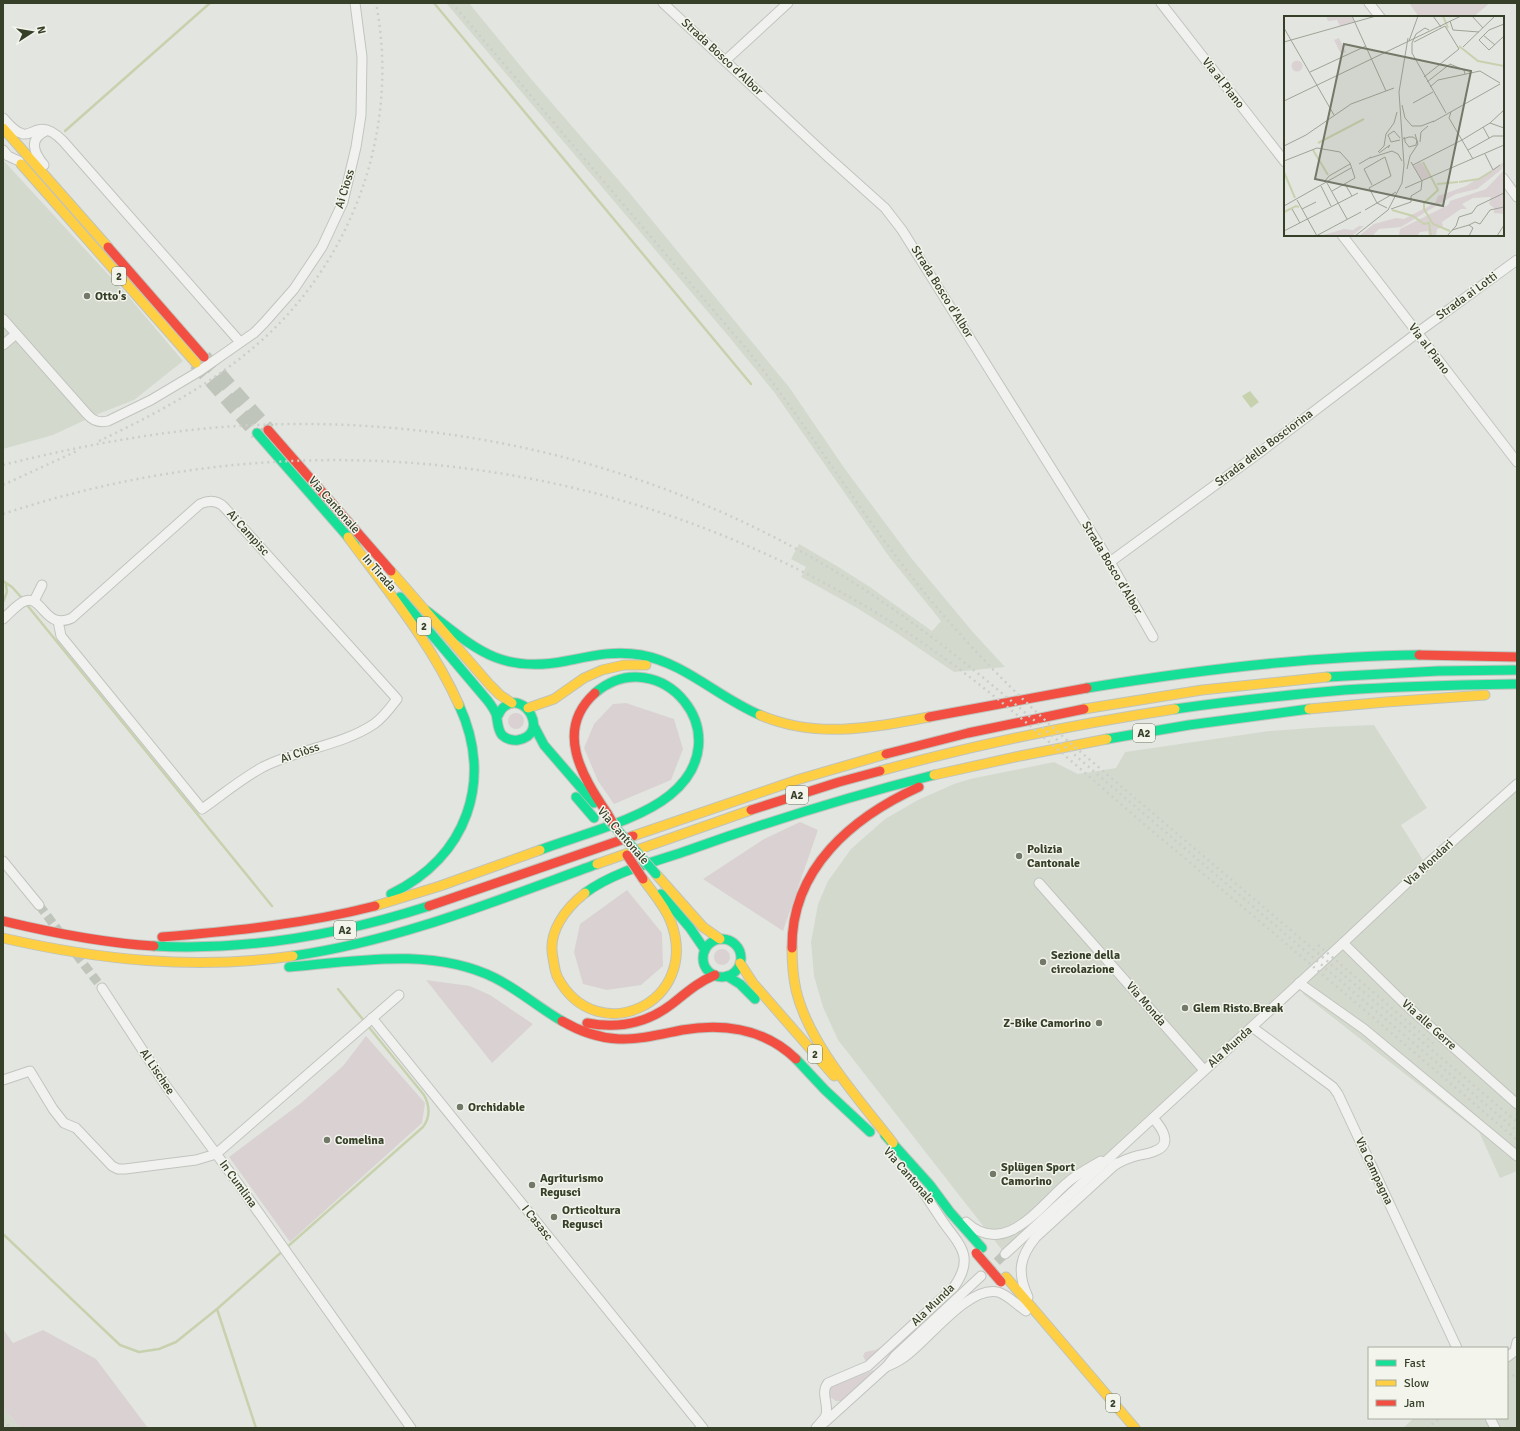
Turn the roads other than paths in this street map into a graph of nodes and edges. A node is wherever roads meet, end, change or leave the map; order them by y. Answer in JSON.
{"nodes":[{"id":1,"x":355,"y":3,"type":"edge"},
{"id":2,"x":663,"y":3,"type":"edge"},
{"id":3,"x":788,"y":3,"type":"edge"},
{"id":4,"x":1161,"y":3,"type":"edge"},
{"id":5,"x":1369,"y":3,"type":"edge"},
{"id":6,"x":1379,"y":16,"type":"edge"},
{"id":7,"x":726,"y":60,"type":"junction"},
{"id":8,"x":3,"y":118,"type":"edge"},
{"id":9,"x":3,"y":128,"type":"edge"},
{"id":10,"x":15,"y":130,"type":"junction"},
{"id":11,"x":46,"y":130,"type":"junction"},
{"id":12,"x":3,"y":142,"type":"edge"},
{"id":13,"x":3,"y":150,"type":"edge"},
{"id":14,"x":37,"y":155,"type":"junction"},
{"id":15,"x":19,"y":161,"type":"junction"},
{"id":16,"x":1284,"y":161,"type":"edge"},
{"id":17,"x":1504,"y":179,"type":"edge"},
{"id":18,"x":64,"y":196,"type":"junction"},
{"id":19,"x":1517,"y":197,"type":"edge"},
{"id":20,"x":1343,"y":236,"type":"edge"},
{"id":21,"x":1517,"y":260,"type":"edge"},
{"id":22,"x":3,"y":319,"type":"edge"},
{"id":23,"x":1416,"y":333,"type":"junction"},
{"id":24,"x":16,"y":334,"type":"junction"},
{"id":25,"x":240,"y":342,"type":"junction"},
{"id":26,"x":3,"y":345,"type":"edge"},
{"id":27,"x":204,"y":357,"type":"tunnel mouth"},
{"id":28,"x":196,"y":363,"type":"tunnel mouth"},
{"id":29,"x":268,"y":430,"type":"tunnel mouth"},
{"id":30,"x":256,"y":433,"type":"tunnel mouth"},
{"id":31,"x":1517,"y":462,"type":"edge"},
{"id":32,"x":348,"y":537,"type":"junction"},
{"id":33,"x":1110,"y":562,"type":"junction"},
{"id":34,"x":42,"y":585,"type":"dead end"},
{"id":35,"x":35,"y":601,"type":"junction"},
{"id":36,"x":427,"y":611,"type":"junction"},
{"id":37,"x":3,"y":619,"type":"edge"},
{"id":38,"x":58,"y":621,"type":"junction"},
{"id":39,"x":1153,"y":637,"type":"dead end"},
{"id":40,"x":1517,"y":657,"type":"edge"},
{"id":41,"x":1517,"y":670,"type":"edge"},
{"id":42,"x":688,"y":674,"type":"junction"},
{"id":43,"x":1517,"y":684,"type":"edge"},
{"id":44,"x":1496,"y":695,"type":"dead end"},
{"id":45,"x":397,"y":700,"type":"joint"},
{"id":46,"x":512,"y":703,"type":"junction"},
{"id":47,"x":528,"y":708,"type":"junction"},
{"id":48,"x":497,"y":717,"type":"junction"},
{"id":49,"x":534,"y":726,"type":"junction"},
{"id":50,"x":991,"y":762,"type":"junction"},
{"id":51,"x":1517,"y":784,"type":"edge"},
{"id":52,"x":568,"y":788,"type":"dead end"},
{"id":53,"x":606,"y":814,"type":"junction"},
{"id":54,"x":3,"y":861,"type":"edge"},
{"id":55,"x":645,"y":878,"type":"junction"},
{"id":56,"x":1039,"y":883,"type":"dead end"},
{"id":57,"x":39,"y":905,"type":"tunnel mouth"},
{"id":58,"x":337,"y":916,"type":"junction"},
{"id":59,"x":3,"y":921,"type":"edge"},
{"id":60,"x":3,"y":938,"type":"edge"},
{"id":61,"x":720,"y":939,"type":"junction"},
{"id":62,"x":95,"y":940,"type":"junction"},
{"id":63,"x":1343,"y":943,"type":"junction"},
{"id":64,"x":705,"y":950,"type":"junction"},
{"id":65,"x":93,"y":957,"type":"junction"},
{"id":66,"x":740,"y":963,"type":"junction"},
{"id":67,"x":130,"y":968,"type":"dead end"},
{"id":68,"x":278,"y":968,"type":"dead end"},
{"id":69,"x":715,"y":975,"type":"junction"},
{"id":70,"x":727,"y":976,"type":"junction"},
{"id":71,"x":1299,"y":983,"type":"junction"},
{"id":72,"x":102,"y":988,"type":"tunnel mouth"},
{"id":73,"x":521,"y":993,"type":"junction"},
{"id":74,"x":398,"y":995,"type":"dead end"},
{"id":75,"x":761,"y":1006,"type":"dead end"},
{"id":76,"x":368,"y":1022,"type":"junction"},
{"id":77,"x":1252,"y":1027,"type":"junction"},
{"id":78,"x":797,"y":1048,"type":"dead end"},
{"id":79,"x":1204,"y":1070,"type":"junction"},
{"id":80,"x":3,"y":1080,"type":"edge"},
{"id":81,"x":1517,"y":1104,"type":"edge"},
{"id":82,"x":1153,"y":1118,"type":"junction"},
{"id":83,"x":870,"y":1132,"type":"junction"},
{"id":84,"x":893,"y":1143,"type":"junction"},
{"id":85,"x":1114,"y":1153,"type":"junction"},
{"id":86,"x":216,"y":1154,"type":"junction"},
{"id":87,"x":1517,"y":1156,"type":"edge"},
{"id":88,"x":1117,"y":1163,"type":"junction"},
{"id":89,"x":899,"y":1164,"type":"dead end"},
{"id":90,"x":1087,"y":1179,"type":"junction"},
{"id":91,"x":924,"y":1188,"type":"junction"},
{"id":92,"x":1005,"y":1254,"type":"tunnel mouth"},
{"id":93,"x":981,"y":1276,"type":"tunnel mouth"},
{"id":94,"x":1029,"y":1309,"type":"junction"},
{"id":95,"x":1517,"y":1342,"type":"edge"},
{"id":96,"x":1457,"y":1347,"type":"edge"},
{"id":97,"x":895,"y":1356,"type":"junction"},
{"id":98,"x":1508,"y":1356,"type":"edge"},
{"id":99,"x":868,"y":1366,"type":"junction"},
{"id":100,"x":887,"y":1366,"type":"junction"},
{"id":101,"x":826,"y":1400,"type":"junction"},
{"id":102,"x":845,"y":1404,"type":"junction"},
{"id":103,"x":1490,"y":1419,"type":"edge"},
{"id":104,"x":411,"y":1428,"type":"edge"},
{"id":105,"x":703,"y":1428,"type":"edge"},
{"id":106,"x":817,"y":1428,"type":"edge"},
{"id":107,"x":1135,"y":1428,"type":"edge"},
{"id":108,"x":1495,"y":1428,"type":"edge"}],
"edges":[{"from":1,"to":25,"type":"street","name":"Ai Cioss"},
{"from":2,"to":7,"type":"street","name":"Strada Bosco d'Albor"},
{"from":3,"to":7,"type":"street"},
{"from":4,"to":16,"type":"street","name":"Via al Piano"},
{"from":5,"to":6,"type":"street"},
{"from":7,"to":33,"type":"street","name":"Strada Bosco d'Albor"},
{"from":8,"to":10,"type":"street"},
{"from":9,"to":18,"type":"main road","number":"2"},
{"from":10,"to":11,"type":"street"},
{"from":10,"to":14,"type":"street"},
{"from":11,"to":14,"type":"street"},
{"from":11,"to":25,"type":"street"},
{"from":12,"to":15,"type":"main road","number":"2"},
{"from":13,"to":15,"type":"street"},
{"from":14,"to":18,"type":"street"},
{"from":15,"to":28,"type":"main road","number":"2"},
{"from":17,"to":19,"type":"street"},
{"from":18,"to":27,"type":"main road","number":"2"},
{"from":20,"to":23,"type":"street","name":"Via al Piano"},
{"from":21,"to":23,"type":"street","name":"Strada ai Lotti"},
{"from":22,"to":24,"type":"street"},
{"from":23,"to":31,"type":"street","name":"Via al Piano"},
{"from":23,"to":33,"type":"street","name":"Strada della Bosciorina"},
{"from":24,"to":25,"type":"street","name":"Ai Cioss"},
{"from":24,"to":26,"type":"street"},
{"from":29,"to":36,"type":"main road","name":"Via Cantonale","number":"2"},
{"from":30,"to":32,"type":"main road","name":"In Tirada","number":"2"},
{"from":32,"to":48,"type":"main road","name":"In Tirada","number":"2"},
{"from":32,"to":58,"type":"main road","number":"A2"},
{"from":33,"to":39,"type":"street","name":"Strada Bosco d'Albor"},
{"from":34,"to":35,"type":"street"},
{"from":35,"to":37,"type":"street"},
{"from":35,"to":38,"type":"street"},
{"from":36,"to":42,"type":"main road"},
{"from":36,"to":46,"type":"main road","name":"Via Cantonale","number":"2"},
{"from":38,"to":45,"type":"street","name":"Ai Ciòss"},
{"from":38,"to":45,"type":"street","name":"Ai Campisc"},
{"from":40,"to":42,"type":"main road"},
{"from":41,"to":62,"type":"main road","number":"A2"},
{"from":42,"to":47,"type":"main road"},
{"from":43,"to":65,"type":"main road","number":"A2"},
{"from":44,"to":50,"type":"main road","number":"A2"},
{"from":46,"to":47,"type":"main road"},
{"from":46,"to":48,"type":"main road"},
{"from":47,"to":49,"type":"main road"},
{"from":48,"to":49,"type":"main road"},
{"from":49,"to":53,"type":"main road","name":"Via Cantonale"},
{"from":50,"to":55,"type":"main road","number":"A2"},
{"from":50,"to":84,"type":"main road","number":"A2"},
{"from":51,"to":63,"type":"street","name":"Via Mondari"},
{"from":52,"to":55,"type":"main road","name":"Via Cantonale","number":"A2","bridge":true},
{"from":53,"to":58,"type":"main road","number":"A2"},
{"from":53,"to":61,"type":"main road","name":"Via Cantonale","number":"A2","bridge":true},
{"from":54,"to":57,"type":"street"},
{"from":55,"to":64,"type":"main road","name":"Via Cantonale"},
{"from":56,"to":79,"type":"street","name":"Via Monda"},
{"from":58,"to":62,"type":"main road","number":"A2"},
{"from":59,"to":62,"type":"main road","number":"A2"},
{"from":60,"to":65,"type":"main road","number":"A2"},
{"from":61,"to":64,"type":"main road"},
{"from":61,"to":66,"type":"main road"},
{"from":63,"to":71,"type":"street","name":"Ala Munda"},
{"from":63,"to":81,"type":"street","name":"Via alle Gerre"},
{"from":64,"to":69,"type":"main road"},
{"from":65,"to":67,"type":"main road","number":"A2"},
{"from":66,"to":70,"type":"main road"},
{"from":66,"to":84,"type":"main road","name":"Via Cantonale","number":"2"},
{"from":68,"to":73,"type":"main road"},
{"from":69,"to":70,"type":"main road"},
{"from":69,"to":73,"type":"main road"},
{"from":70,"to":75,"type":"main road"},
{"from":71,"to":77,"type":"street","name":"Ala Munda"},
{"from":71,"to":87,"type":"street"},
{"from":72,"to":86,"type":"street","name":"Al Lischee"},
{"from":73,"to":83,"type":"main road"},
{"from":74,"to":76,"type":"street"},
{"from":76,"to":86,"type":"street"},
{"from":76,"to":105,"type":"street","name":"I Casasc"},
{"from":77,"to":79,"type":"street","name":"Ala Munda"},
{"from":77,"to":96,"type":"street","name":"Via Campagna"},
{"from":78,"to":83,"type":"main road","name":"Via Cantonale","number":"2"},
{"from":79,"to":82,"type":"street","name":"Ala Munda"},
{"from":80,"to":86,"type":"street","name":"In Cumlina"},
{"from":82,"to":85,"type":"street","name":"Ala Munda"},
{"from":82,"to":88,"type":"street","name":"Ala Munda"},
{"from":83,"to":89,"type":"main road","name":"Via Cantonale","number":"2"},
{"from":84,"to":91,"type":"main road","name":"Via Cantonale","number":"2"},
{"from":85,"to":90,"type":"street","name":"Ala Munda"},
{"from":85,"to":91,"type":"street","name":"Ala Munda"},
{"from":86,"to":104,"type":"street","name":"In Cumlina"},
{"from":88,"to":90,"type":"street","name":"Ala Munda"},
{"from":88,"to":94,"type":"street","name":"Ala Munda"},
{"from":90,"to":92,"type":"street","name":"Ala Munda"},
{"from":91,"to":94,"type":"main road","name":"Via Cantonale","number":"2"},
{"from":91,"to":99,"type":"street","name":"Ala Munda"},
{"from":93,"to":97,"type":"street","name":"Ala Munda"},
{"from":94,"to":100,"type":"street","name":"Ala Munda"},
{"from":94,"to":107,"type":"main road","name":"Via Cantonale","number":"2"},
{"from":95,"to":98,"type":"street"},
{"from":97,"to":99,"type":"street","name":"Ala Munda"},
{"from":97,"to":100,"type":"street","name":"Ala Munda"},
{"from":99,"to":101,"type":"street","name":"Ala Munda"},
{"from":100,"to":102,"type":"street","name":"Ala Munda"},
{"from":101,"to":102,"type":"street"},
{"from":101,"to":106,"type":"street","name":"Ala Munda"},
{"from":102,"to":106,"type":"street","name":"Ala Munda"},
{"from":103,"to":108,"type":"street"}]}
